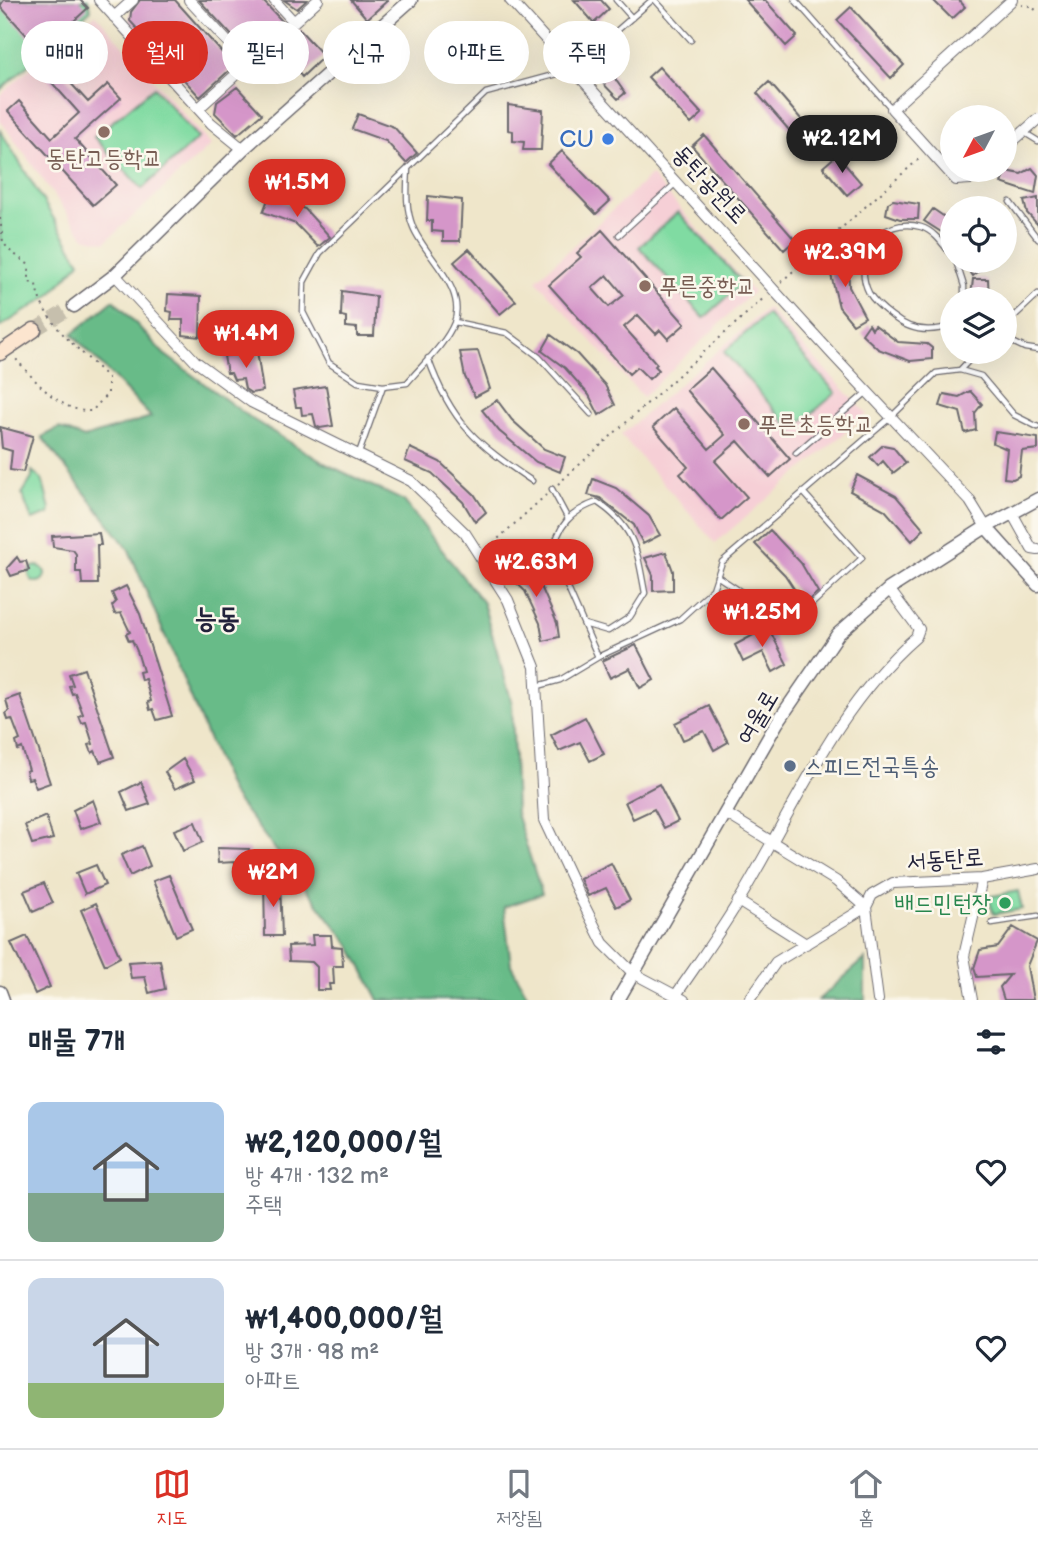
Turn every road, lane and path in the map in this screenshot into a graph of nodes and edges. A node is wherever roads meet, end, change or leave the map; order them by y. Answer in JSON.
{"nodes":[{"id":1,"x":99,"y":0,"type":"edge"},
{"id":2,"x":133,"y":0,"type":"edge"},
{"id":3,"x":189,"y":0,"type":"edge"},
{"id":4,"x":274,"y":0,"type":"edge"},
{"id":5,"x":318,"y":0,"type":"edge"},
{"id":6,"x":411,"y":0,"type":"edge"},
{"id":7,"x":510,"y":0,"type":"edge"},
{"id":8,"x":616,"y":0,"type":"edge"},
{"id":9,"x":653,"y":0,"type":"edge"},
{"id":10,"x":794,"y":0,"type":"edge"},
{"id":11,"x":1017,"y":3,"type":"edge"},
{"id":12,"x":1038,"y":12,"type":"edge"},
{"id":13,"x":114,"y":17,"type":"junction"},
{"id":14,"x":632,"y":18,"type":"junction"},
{"id":15,"x":293,"y":21,"type":"edge"},
{"id":16,"x":295,"y":21,"type":"edge"},
{"id":17,"x":629,"y":21,"type":"edge"},
{"id":18,"x":222,"y":36,"type":"edge"},
{"id":19,"x":543,"y":37,"type":"edge"},
{"id":20,"x":691,"y":40,"type":"dead end"},
{"id":21,"x":543,"y":78,"type":"edge"},
{"id":22,"x":226,"y":84,"type":"edge"},
{"id":23,"x":585,"y":84,"type":"edge"},
{"id":24,"x":199,"y":108,"type":"junction"},
{"id":25,"x":892,"y":109,"type":"junction"},
{"id":26,"x":1038,"y":120,"type":"edge"},
{"id":27,"x":1024,"y":132,"type":"junction"},
{"id":28,"x":1017,"y":138,"type":"edge"},
{"id":29,"x":1038,"y":141,"type":"edge"},
{"id":30,"x":243,"y":149,"type":"junction"},
{"id":31,"x":929,"y":150,"type":"junction"},
{"id":32,"x":940,"y":162,"type":"edge"},
{"id":33,"x":408,"y":168,"type":"junction"},
{"id":34,"x":677,"y":183,"type":"junction"},
{"id":35,"x":1017,"y":211,"type":"edge"},
{"id":36,"x":0,"y":218,"type":"edge"},
{"id":37,"x":619,"y":235,"type":"dead end"},
{"id":38,"x":1038,"y":239,"type":"edge"},
{"id":39,"x":940,"y":241,"type":"edge"},
{"id":40,"x":115,"y":275,"type":"junction"},
{"id":41,"x":774,"y":289,"type":"junction"},
{"id":42,"x":1038,"y":294,"type":"edge"},
{"id":43,"x":74,"y":306,"type":"tunnel mouth"},
{"id":44,"x":1017,"y":314,"type":"edge"},
{"id":45,"x":455,"y":322,"type":"junction"},
{"id":46,"x":940,"y":329,"type":"edge"},
{"id":47,"x":34,"y":330,"type":"tunnel mouth"},
{"id":48,"x":1017,"y":344,"type":"edge"},
{"id":49,"x":1038,"y":350,"type":"edge"},
{"id":50,"x":4,"y":351,"type":"edge"},
{"id":51,"x":428,"y":358,"type":"junction"},
{"id":52,"x":966,"y":364,"type":"edge"},
{"id":53,"x":960,"y":370,"type":"junction"},
{"id":54,"x":383,"y":386,"type":"junction"},
{"id":55,"x":867,"y":392,"type":"junction"},
{"id":56,"x":591,"y":414,"type":"dead end"},
{"id":57,"x":891,"y":416,"type":"junction"},
{"id":58,"x":1038,"y":427,"type":"edge"},
{"id":59,"x":359,"y":453,"type":"junction"},
{"id":60,"x":796,"y":453,"type":"dead end"},
{"id":61,"x":532,"y":481,"type":"dead end"},
{"id":62,"x":552,"y":489,"type":"junction"},
{"id":63,"x":803,"y":492,"type":"junction"},
{"id":64,"x":1038,"y":499,"type":"edge"},
{"id":65,"x":1012,"y":513,"type":"junction"},
{"id":66,"x":568,"y":519,"type":"junction"},
{"id":67,"x":986,"y":527,"type":"junction"},
{"id":68,"x":1038,"y":550,"type":"edge"},
{"id":69,"x":479,"y":555,"type":"junction"},
{"id":70,"x":717,"y":576,"type":"junction"},
{"id":71,"x":1038,"y":585,"type":"edge"},
{"id":72,"x":889,"y":589,"type":"junction"},
{"id":73,"x":584,"y":624,"type":"junction"},
{"id":74,"x":598,"y":657,"type":"junction"},
{"id":75,"x":536,"y":687,"type":"junction"},
{"id":76,"x":725,"y":813,"type":"junction"},
{"id":77,"x":771,"y":842,"type":"junction"},
{"id":78,"x":1038,"y":869,"type":"edge"},
{"id":79,"x":982,"y":879,"type":"junction"},
{"id":80,"x":738,"y":901,"type":"junction"},
{"id":81,"x":866,"y":907,"type":"junction"},
{"id":82,"x":1038,"y":916,"type":"edge"},
{"id":83,"x":992,"y":923,"type":"dead end"},
{"id":84,"x":806,"y":944,"type":"junction"},
{"id":85,"x":632,"y":973,"type":"junction"},
{"id":86,"x":0,"y":992,"type":"edge"},
{"id":87,"x":680,"y":998,"type":"edge"},
{"id":88,"x":3,"y":1000,"type":"edge"},
{"id":89,"x":618,"y":1000,"type":"edge"},
{"id":90,"x":750,"y":1000,"type":"edge"},
{"id":91,"x":878,"y":1000,"type":"edge"},
{"id":92,"x":972,"y":1000,"type":"edge"}],
"edges":[{"from":1,"to":13,"type":"street"},
{"from":2,"to":13,"type":"street"},
{"from":3,"to":18,"type":"street"},
{"from":4,"to":15,"type":"street"},
{"from":5,"to":16,"type":"street"},
{"from":6,"to":30,"type":"street"},
{"from":7,"to":19,"type":"street","name":"동탄공원로"},
{"from":8,"to":14,"type":"lane"},
{"from":9,"to":14,"type":"lane"},
{"from":9,"to":20,"type":"lane"},
{"from":10,"to":25,"type":"lane"},
{"from":11,"to":12,"type":"path"},
{"from":11,"to":25,"type":"street"},
{"from":13,"to":24,"type":"street"},
{"from":14,"to":17,"type":"lane"},
{"from":21,"to":33,"type":"lane"},
{"from":22,"to":24,"type":"street"},
{"from":23,"to":34,"type":"street","name":"동탄공원로"},
{"from":24,"to":30,"type":"street"},
{"from":25,"to":31,"type":"street"},
{"from":26,"to":27,"type":"street"},
{"from":27,"to":28,"type":"street"},
{"from":27,"to":29,"type":"lane"},
{"from":30,"to":40,"type":"street"},
{"from":31,"to":32,"type":"street"},
{"from":31,"to":41,"type":"path"},
{"from":33,"to":45,"type":"lane"},
{"from":33,"to":54,"type":"lane"},
{"from":34,"to":37,"type":"lane"},
{"from":34,"to":41,"type":"street","name":"동탄공원로"},
{"from":35,"to":38,"type":"lane"},
{"from":36,"to":50,"type":"path"},
{"from":39,"to":46,"type":"lane"},
{"from":40,"to":43,"type":"street"},
{"from":40,"to":59,"type":"street"},
{"from":41,"to":55,"type":"street","name":"동탄공원로"},
{"from":41,"to":62,"type":"path"},
{"from":42,"to":44,"type":"lane"},
{"from":45,"to":51,"type":"lane"},
{"from":45,"to":56,"type":"lane"},
{"from":47,"to":50,"type":"main road"},
{"from":48,"to":49,"type":"lane"},
{"from":51,"to":54,"type":"lane"},
{"from":51,"to":61,"type":"lane"},
{"from":52,"to":53,"type":"lane"},
{"from":53,"to":57,"type":"lane"},
{"from":53,"to":58,"type":"lane"},
{"from":54,"to":59,"type":"lane"},
{"from":55,"to":57,"type":"street","name":"동탄공원로"},
{"from":55,"to":60,"type":"lane"},
{"from":57,"to":63,"type":"lane"},
{"from":57,"to":67,"type":"street","name":"동탄공원로"},
{"from":59,"to":69,"type":"street"},
{"from":62,"to":66,"type":"lane"},
{"from":62,"to":69,"type":"path"},
{"from":63,"to":70,"type":"lane"},
{"from":63,"to":70,"type":"lane"},
{"from":64,"to":65,"type":"street","name":"여울로"},
{"from":65,"to":67,"type":"street","name":"여울로"},
{"from":65,"to":68,"type":"street"},
{"from":66,"to":73,"type":"lane"},
{"from":66,"to":73,"type":"lane"},
{"from":67,"to":71,"type":"street"},
{"from":67,"to":72,"type":"street","name":"여울로"},
{"from":69,"to":75,"type":"street"},
{"from":70,"to":74,"type":"lane"},
{"from":72,"to":76,"type":"street","name":"여울로"},
{"from":72,"to":77,"type":"street"},
{"from":73,"to":74,"type":"lane"},
{"from":74,"to":75,"type":"lane"},
{"from":75,"to":85,"type":"street"},
{"from":76,"to":77,"type":"street"},
{"from":76,"to":85,"type":"street","name":"여울로"},
{"from":77,"to":80,"type":"street"},
{"from":77,"to":81,"type":"street"},
{"from":78,"to":79,"type":"street","name":"서동탄로"},
{"from":79,"to":81,"type":"street","name":"서동탄로"},
{"from":79,"to":92,"type":"street"},
{"from":80,"to":84,"type":"street"},
{"from":80,"to":87,"type":"street"},
{"from":81,"to":84,"type":"street","name":"서동탄로"},
{"from":81,"to":91,"type":"street"},
{"from":82,"to":83,"type":"lane"},
{"from":84,"to":90,"type":"street","name":"서동탄로"},
{"from":85,"to":87,"type":"street"},
{"from":85,"to":89,"type":"street","name":"여울로"},
{"from":86,"to":88,"type":"street"}]}
